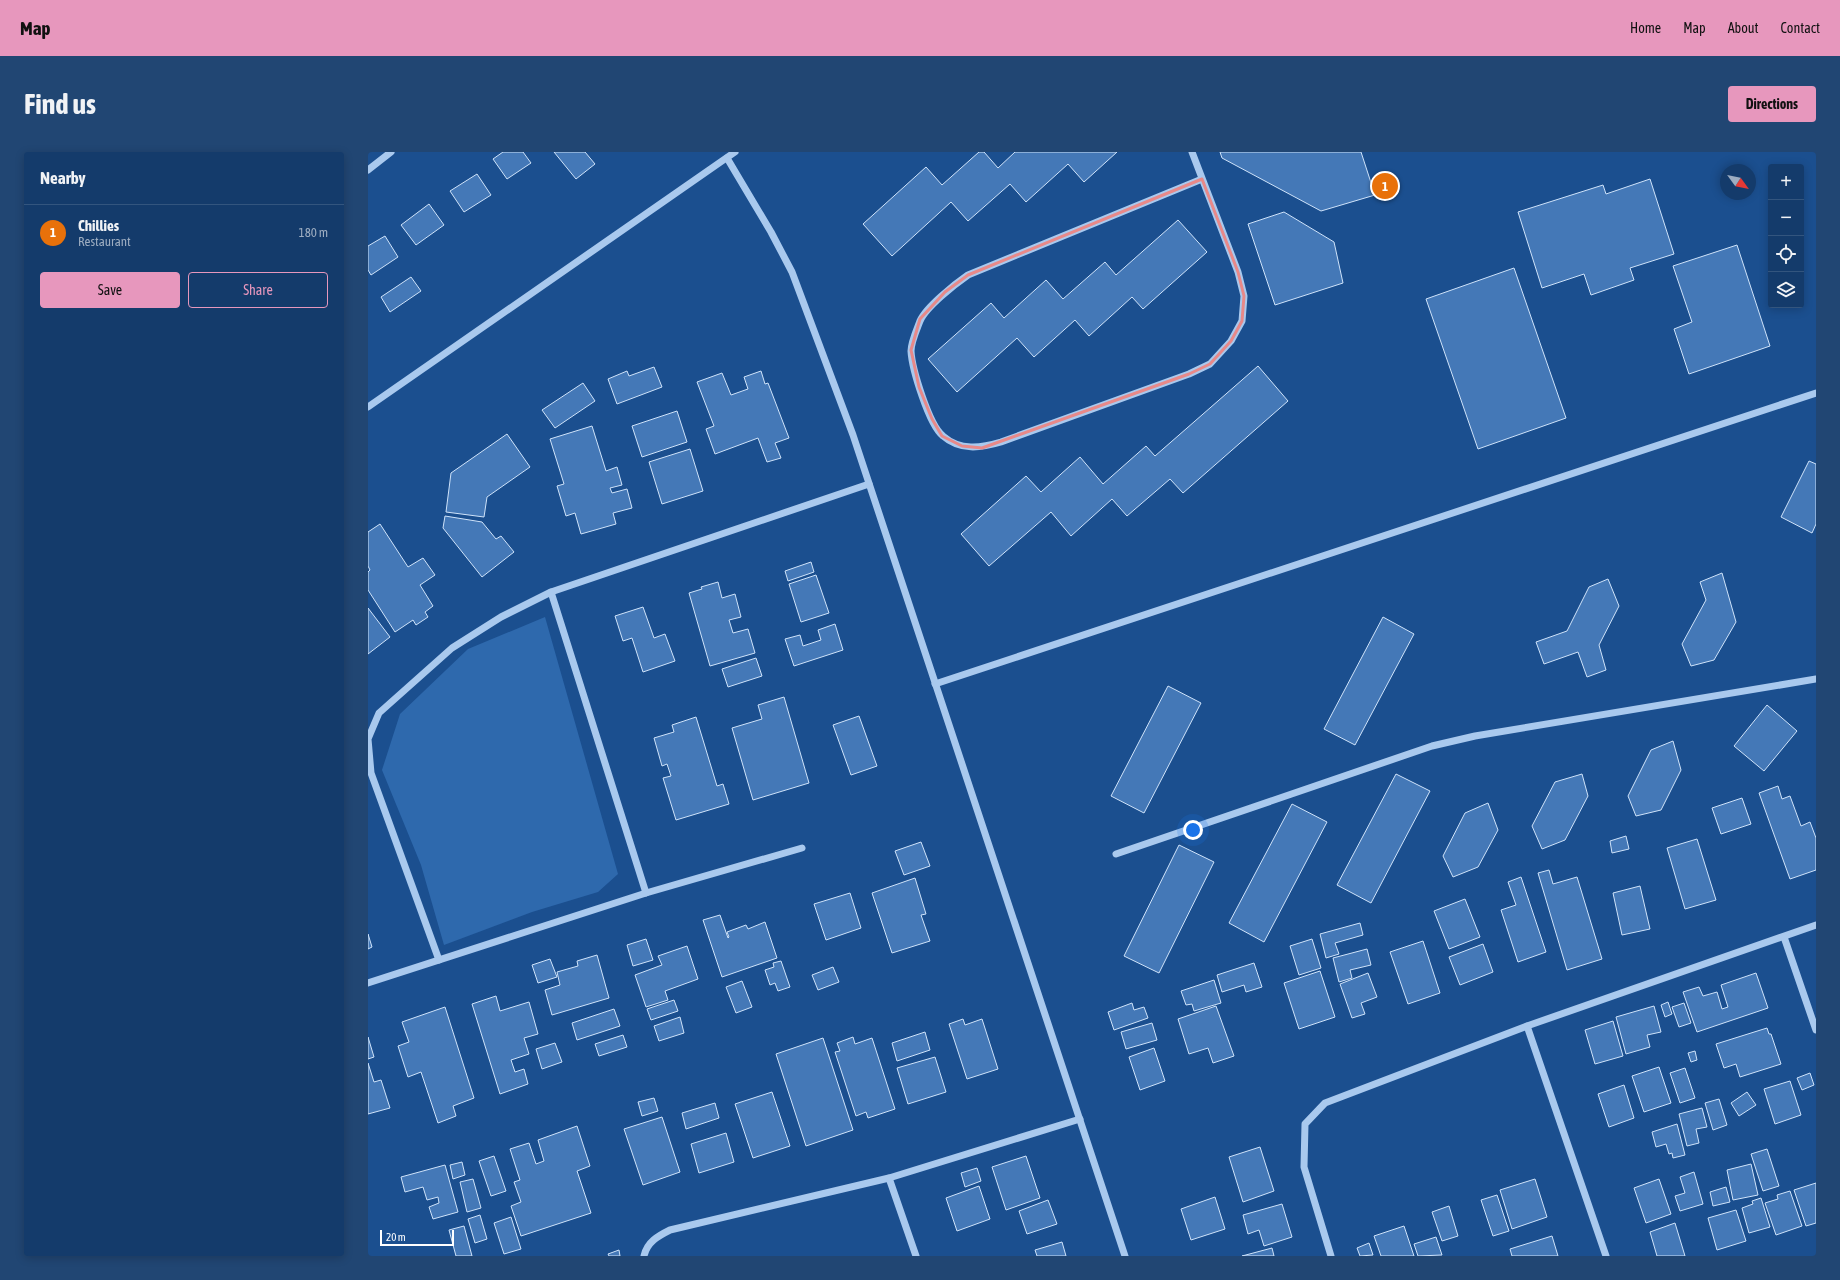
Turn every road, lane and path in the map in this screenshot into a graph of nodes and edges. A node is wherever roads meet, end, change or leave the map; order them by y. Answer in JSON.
{"nodes":[{"id":1,"x":391,"y":152,"type":"edge"},
{"id":2,"x":735,"y":152,"type":"edge"},
{"id":3,"x":1192,"y":152,"type":"edge"},
{"id":4,"x":727,"y":158,"type":"junction"},
{"id":5,"x":368,"y":170,"type":"edge"},
{"id":6,"x":1202,"y":180,"type":"junction"},
{"id":7,"x":1816,"y":393,"type":"edge"},
{"id":8,"x":368,"y":407,"type":"edge"},
{"id":9,"x":869,"y":484,"type":"junction"},
{"id":10,"x":551,"y":592,"type":"junction"},
{"id":11,"x":1816,"y":679,"type":"edge"},
{"id":12,"x":935,"y":684,"type":"junction"},
{"id":13,"x":802,"y":848,"type":"dead end"},
{"id":14,"x":1116,"y":854,"type":"dead end"},
{"id":15,"x":646,"y":893,"type":"junction"},
{"id":16,"x":1816,"y":925,"type":"edge"},
{"id":17,"x":1784,"y":937,"type":"junction"},
{"id":18,"x":439,"y":960,"type":"junction"},
{"id":19,"x":368,"y":983,"type":"edge"},
{"id":20,"x":1527,"y":1026,"type":"junction"},
{"id":21,"x":1816,"y":1030,"type":"edge"},
{"id":22,"x":1080,"y":1119,"type":"junction"},
{"id":23,"x":889,"y":1178,"type":"junction"},
{"id":24,"x":644,"y":1256,"type":"edge"},
{"id":25,"x":916,"y":1256,"type":"edge"},
{"id":26,"x":1125,"y":1256,"type":"edge"},
{"id":27,"x":1331,"y":1256,"type":"edge"},
{"id":28,"x":1606,"y":1256,"type":"edge"}],
"edges":[{"from":1,"to":5,"type":"street"},
{"from":2,"to":4,"type":"street"},
{"from":3,"to":6,"type":"street"},
{"from":4,"to":8,"type":"street"},
{"from":4,"to":9,"type":"street"},
{"from":6,"to":6,"type":"street"},
{"from":7,"to":12,"type":"street"},
{"from":9,"to":10,"type":"street"},
{"from":9,"to":12,"type":"street"},
{"from":10,"to":15,"type":"street"},
{"from":10,"to":18,"type":"street"},
{"from":11,"to":14,"type":"street"},
{"from":12,"to":22,"type":"street"},
{"from":13,"to":15,"type":"street"},
{"from":15,"to":18,"type":"street"},
{"from":16,"to":17,"type":"street"},
{"from":17,"to":20,"type":"street"},
{"from":17,"to":21,"type":"street"},
{"from":18,"to":19,"type":"street"},
{"from":20,"to":27,"type":"street"},
{"from":20,"to":28,"type":"street"},
{"from":22,"to":23,"type":"street"},
{"from":22,"to":26,"type":"street"},
{"from":23,"to":24,"type":"street"},
{"from":23,"to":25,"type":"street"}]}
